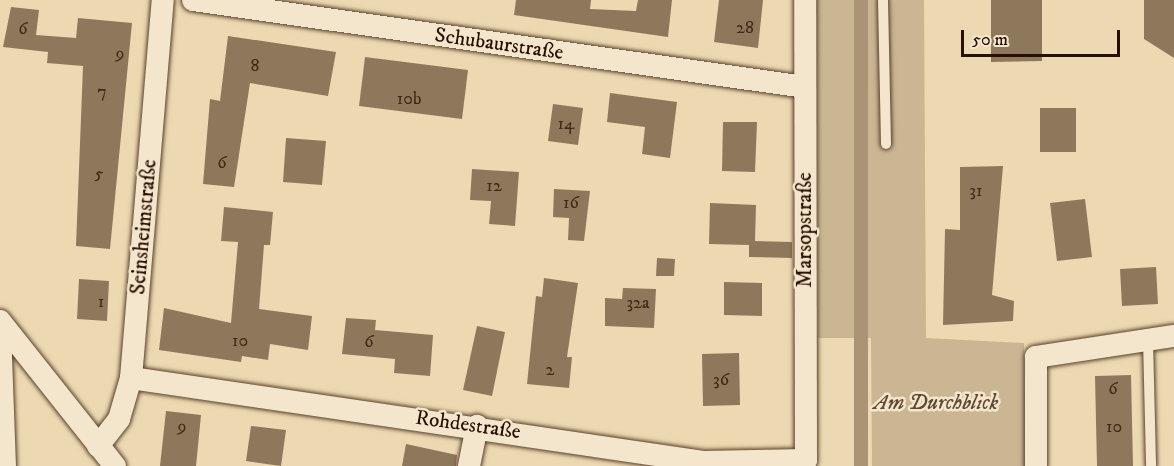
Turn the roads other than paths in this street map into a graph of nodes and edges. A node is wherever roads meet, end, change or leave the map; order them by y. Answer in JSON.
{"nodes":[{"id":1,"x":163,"y":0,"type":"edge"},
{"id":2,"x":193,"y":0,"type":"edge"},
{"id":3,"x":805,"y":0,"type":"edge"},
{"id":4,"x":883,"y":0,"type":"edge"},
{"id":5,"x":805,"y":87,"type":"junction"},
{"id":6,"x":886,"y":144,"type":"dead end"},
{"id":7,"x":0,"y":321,"type":"edge"},
{"id":8,"x":0,"y":330,"type":"edge"},
{"id":9,"x":1174,"y":336,"type":"edge"},
{"id":10,"x":1148,"y":340,"type":"junction"},
{"id":11,"x":131,"y":378,"type":"junction"},
{"id":12,"x":477,"y":426,"type":"junction"},
{"id":13,"x":98,"y":446,"type":"junction"},
{"id":14,"x":806,"y":460,"type":"joint"},
{"id":15,"x":703,"y":464,"type":"edge"},
{"id":16,"x":5,"y":466,"type":"edge"},
{"id":17,"x":115,"y":466,"type":"edge"},
{"id":18,"x":470,"y":466,"type":"edge"},
{"id":19,"x":1036,"y":466,"type":"edge"},
{"id":20,"x":1151,"y":466,"type":"edge"}],
"edges":[{"from":1,"to":11,"type":"street","name":"Seinsheimstraße"},
{"from":2,"to":5,"type":"street","name":"Schubaurstraße"},
{"from":3,"to":5,"type":"street","name":"Marsopstraße"},
{"from":4,"to":6,"type":"lane"},
{"from":5,"to":14,"type":"street","name":"Marsopstraße"},
{"from":7,"to":13,"type":"street"},
{"from":8,"to":16,"type":"street"},
{"from":9,"to":10,"type":"street"},
{"from":10,"to":19,"type":"street"},
{"from":10,"to":20,"type":"lane"},
{"from":11,"to":12,"type":"street","name":"Rohdestraße"},
{"from":11,"to":13,"type":"street","name":"Seinsheimstraße"},
{"from":12,"to":15,"type":"street","name":"Rohdestraße"},
{"from":12,"to":18,"type":"street"},
{"from":13,"to":17,"type":"street"},
{"from":14,"to":15,"type":"street","name":"Rohdestraße"}]}
